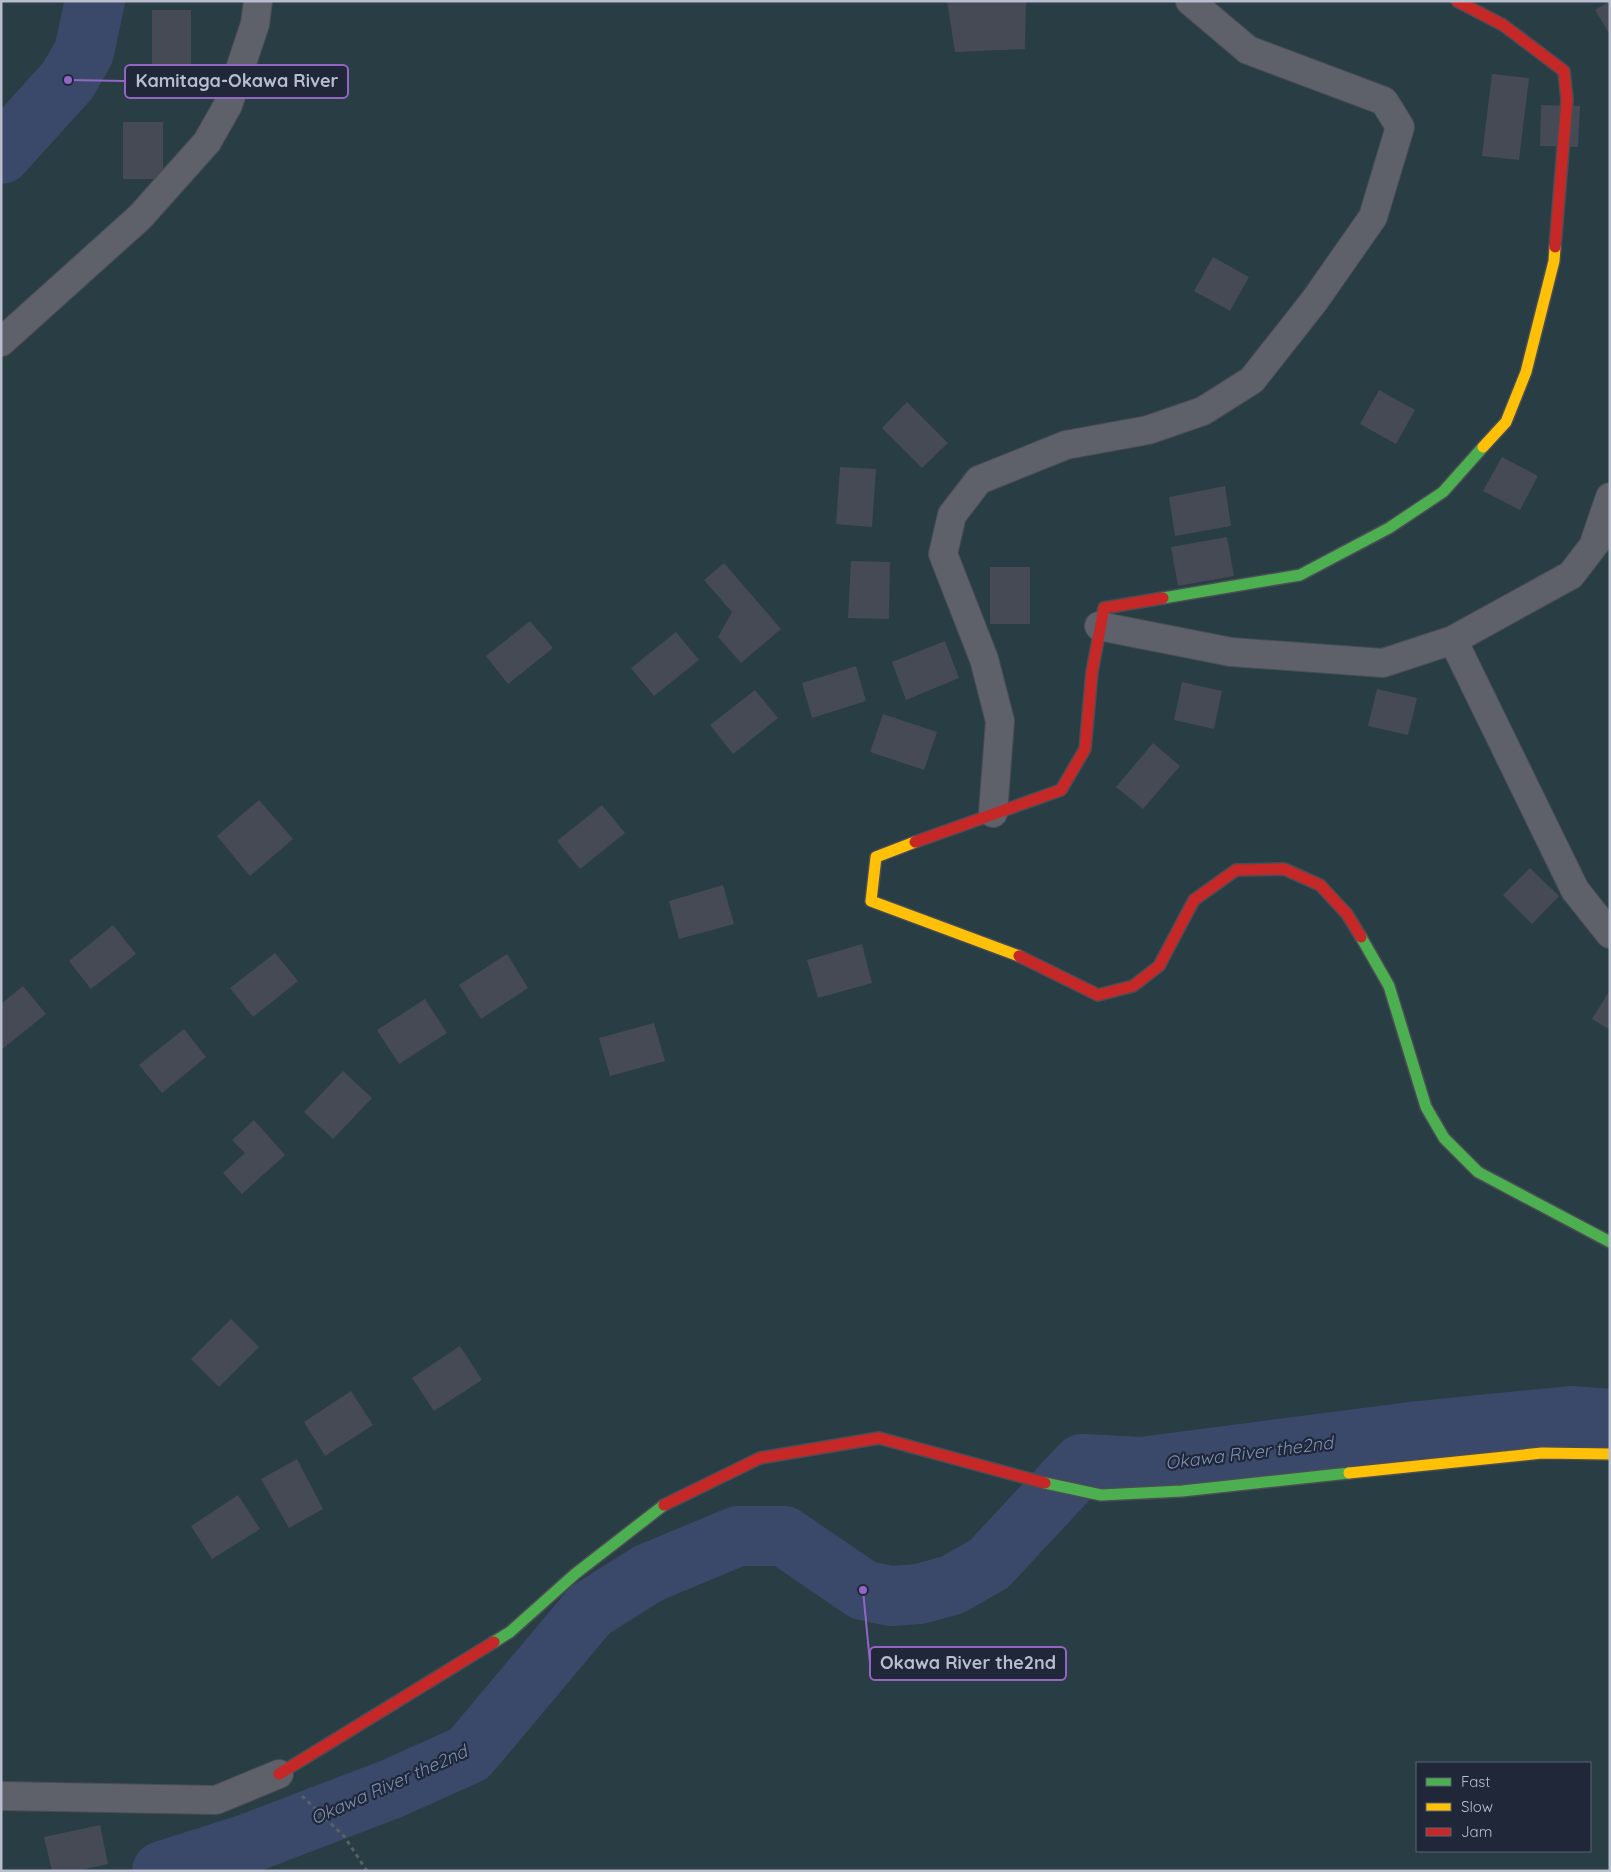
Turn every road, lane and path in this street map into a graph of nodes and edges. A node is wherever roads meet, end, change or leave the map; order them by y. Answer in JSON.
{"nodes":[{"id":1,"x":258,"y":1,"type":"edge"},
{"id":2,"x":1190,"y":1,"type":"edge"},
{"id":3,"x":1457,"y":1,"type":"edge"},
{"id":4,"x":1,"y":342,"type":"edge"},
{"id":5,"x":1610,"y":497,"type":"edge"},
{"id":6,"x":1602,"y":533,"type":"edge"},
{"id":7,"x":1099,"y":626,"type":"junction"},
{"id":8,"x":1453,"y":640,"type":"junction"},
{"id":9,"x":993,"y":813,"type":"junction"},
{"id":10,"x":1610,"y":934,"type":"edge"},
{"id":11,"x":1610,"y":1242,"type":"edge"},
{"id":12,"x":1610,"y":1454,"type":"edge"},
{"id":13,"x":279,"y":1774,"type":"joint"},
{"id":14,"x":1,"y":1796,"type":"edge"},
{"id":15,"x":307,"y":1801,"type":"dead end"},
{"id":16,"x":367,"y":1871,"type":"edge"}],
"edges":[{"from":1,"to":4,"type":"street"},
{"from":2,"to":9,"type":"street"},
{"from":3,"to":7,"type":"street"},
{"from":5,"to":6,"type":"street"},
{"from":6,"to":8,"type":"street"},
{"from":7,"to":8,"type":"street"},
{"from":7,"to":9,"type":"street"},
{"from":8,"to":10,"type":"street"},
{"from":9,"to":11,"type":"street"},
{"from":12,"to":13,"type":"street"},
{"from":13,"to":14,"type":"street"},
{"from":15,"to":16,"type":"path"}]}
